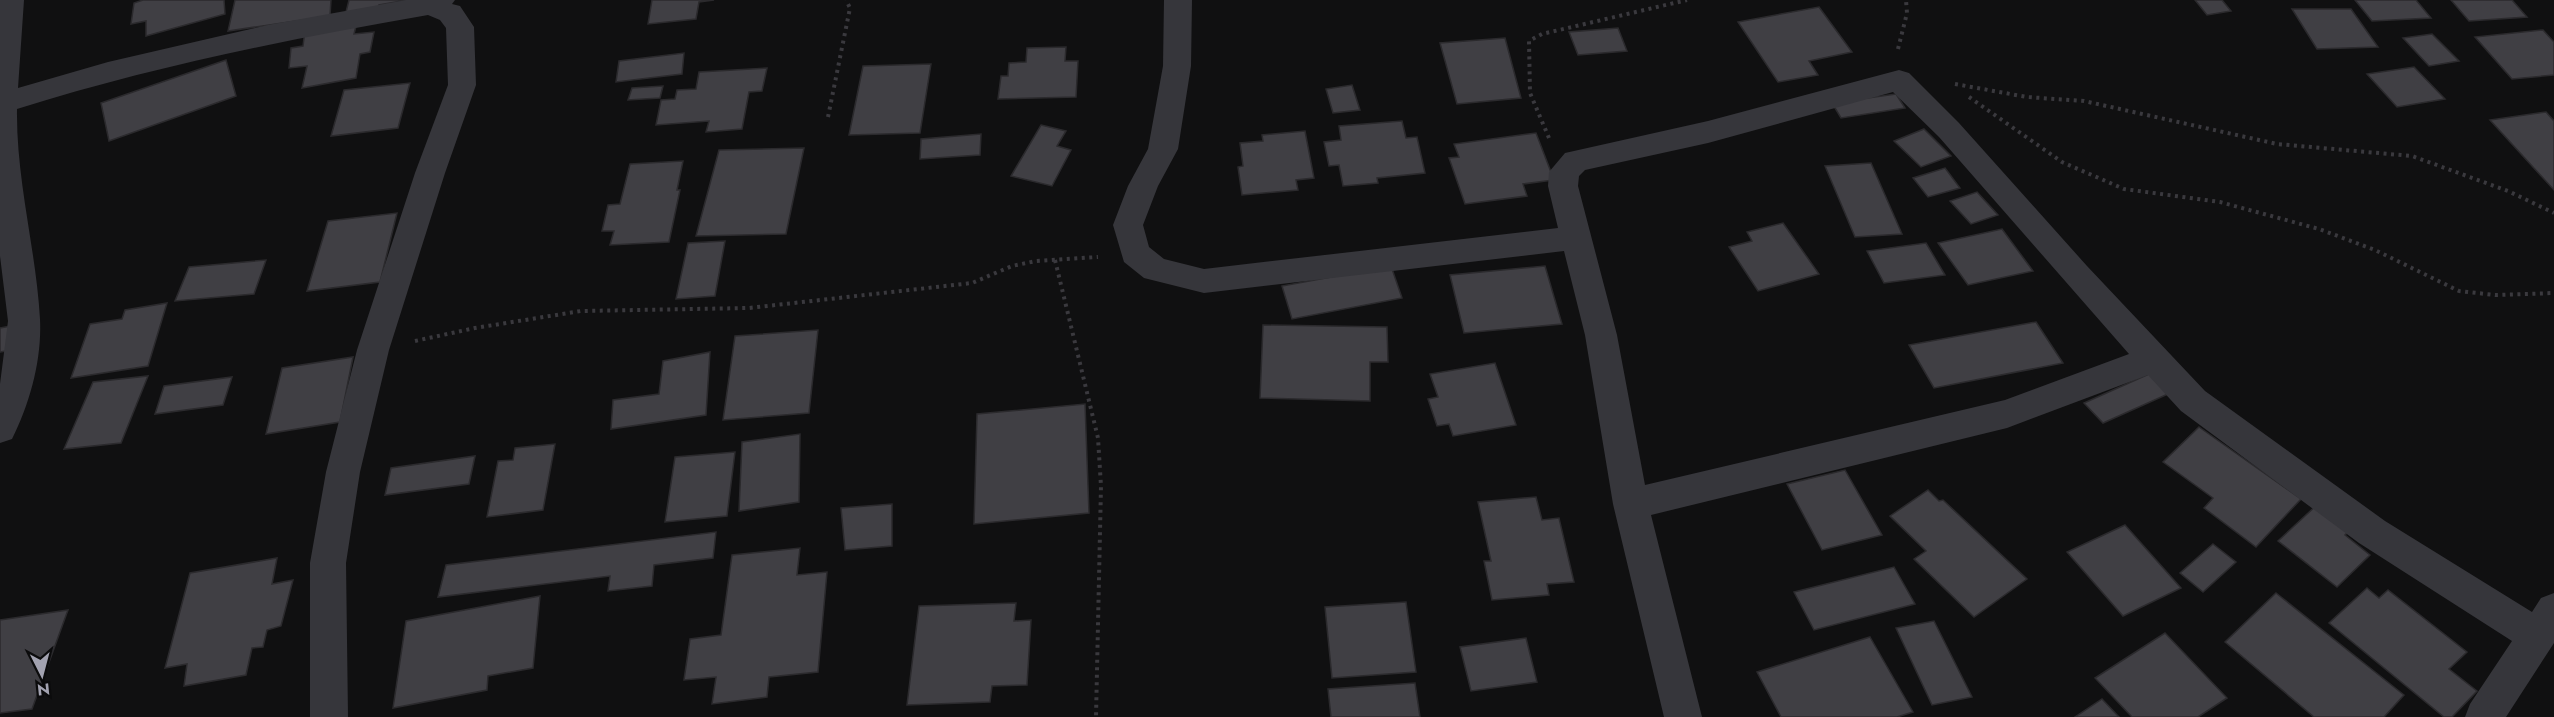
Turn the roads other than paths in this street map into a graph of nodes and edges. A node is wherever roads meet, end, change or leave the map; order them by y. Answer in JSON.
{"nodes":[{"id":1,"x":10,"y":0,"type":"edge"},
{"id":2,"x":1178,"y":0,"type":"edge"},
{"id":3,"x":436,"y":3,"type":"edge"},
{"id":4,"x":3,"y":103,"type":"junction"},
{"id":5,"x":1576,"y":237,"type":"junction"},
{"id":6,"x":2155,"y":358,"type":"junction"},
{"id":7,"x":0,"y":429,"type":"edge"},
{"id":8,"x":1631,"y":504,"type":"junction"},
{"id":9,"x":2545,"y":623,"type":"edge"},
{"id":10,"x":329,"y":717,"type":"edge"},
{"id":11,"x":1683,"y":717,"type":"edge"},
{"id":12,"x":2484,"y":717,"type":"edge"}],
"edges":[{"from":1,"to":4,"type":"street"},
{"from":2,"to":5,"type":"street"},
{"from":3,"to":4,"type":"street"},
{"from":3,"to":10,"type":"street"},
{"from":4,"to":7,"type":"street"},
{"from":5,"to":6,"type":"street"},
{"from":5,"to":8,"type":"street"},
{"from":6,"to":8,"type":"street"},
{"from":6,"to":9,"type":"street"},
{"from":8,"to":11,"type":"street"},
{"from":9,"to":12,"type":"street"}]}
